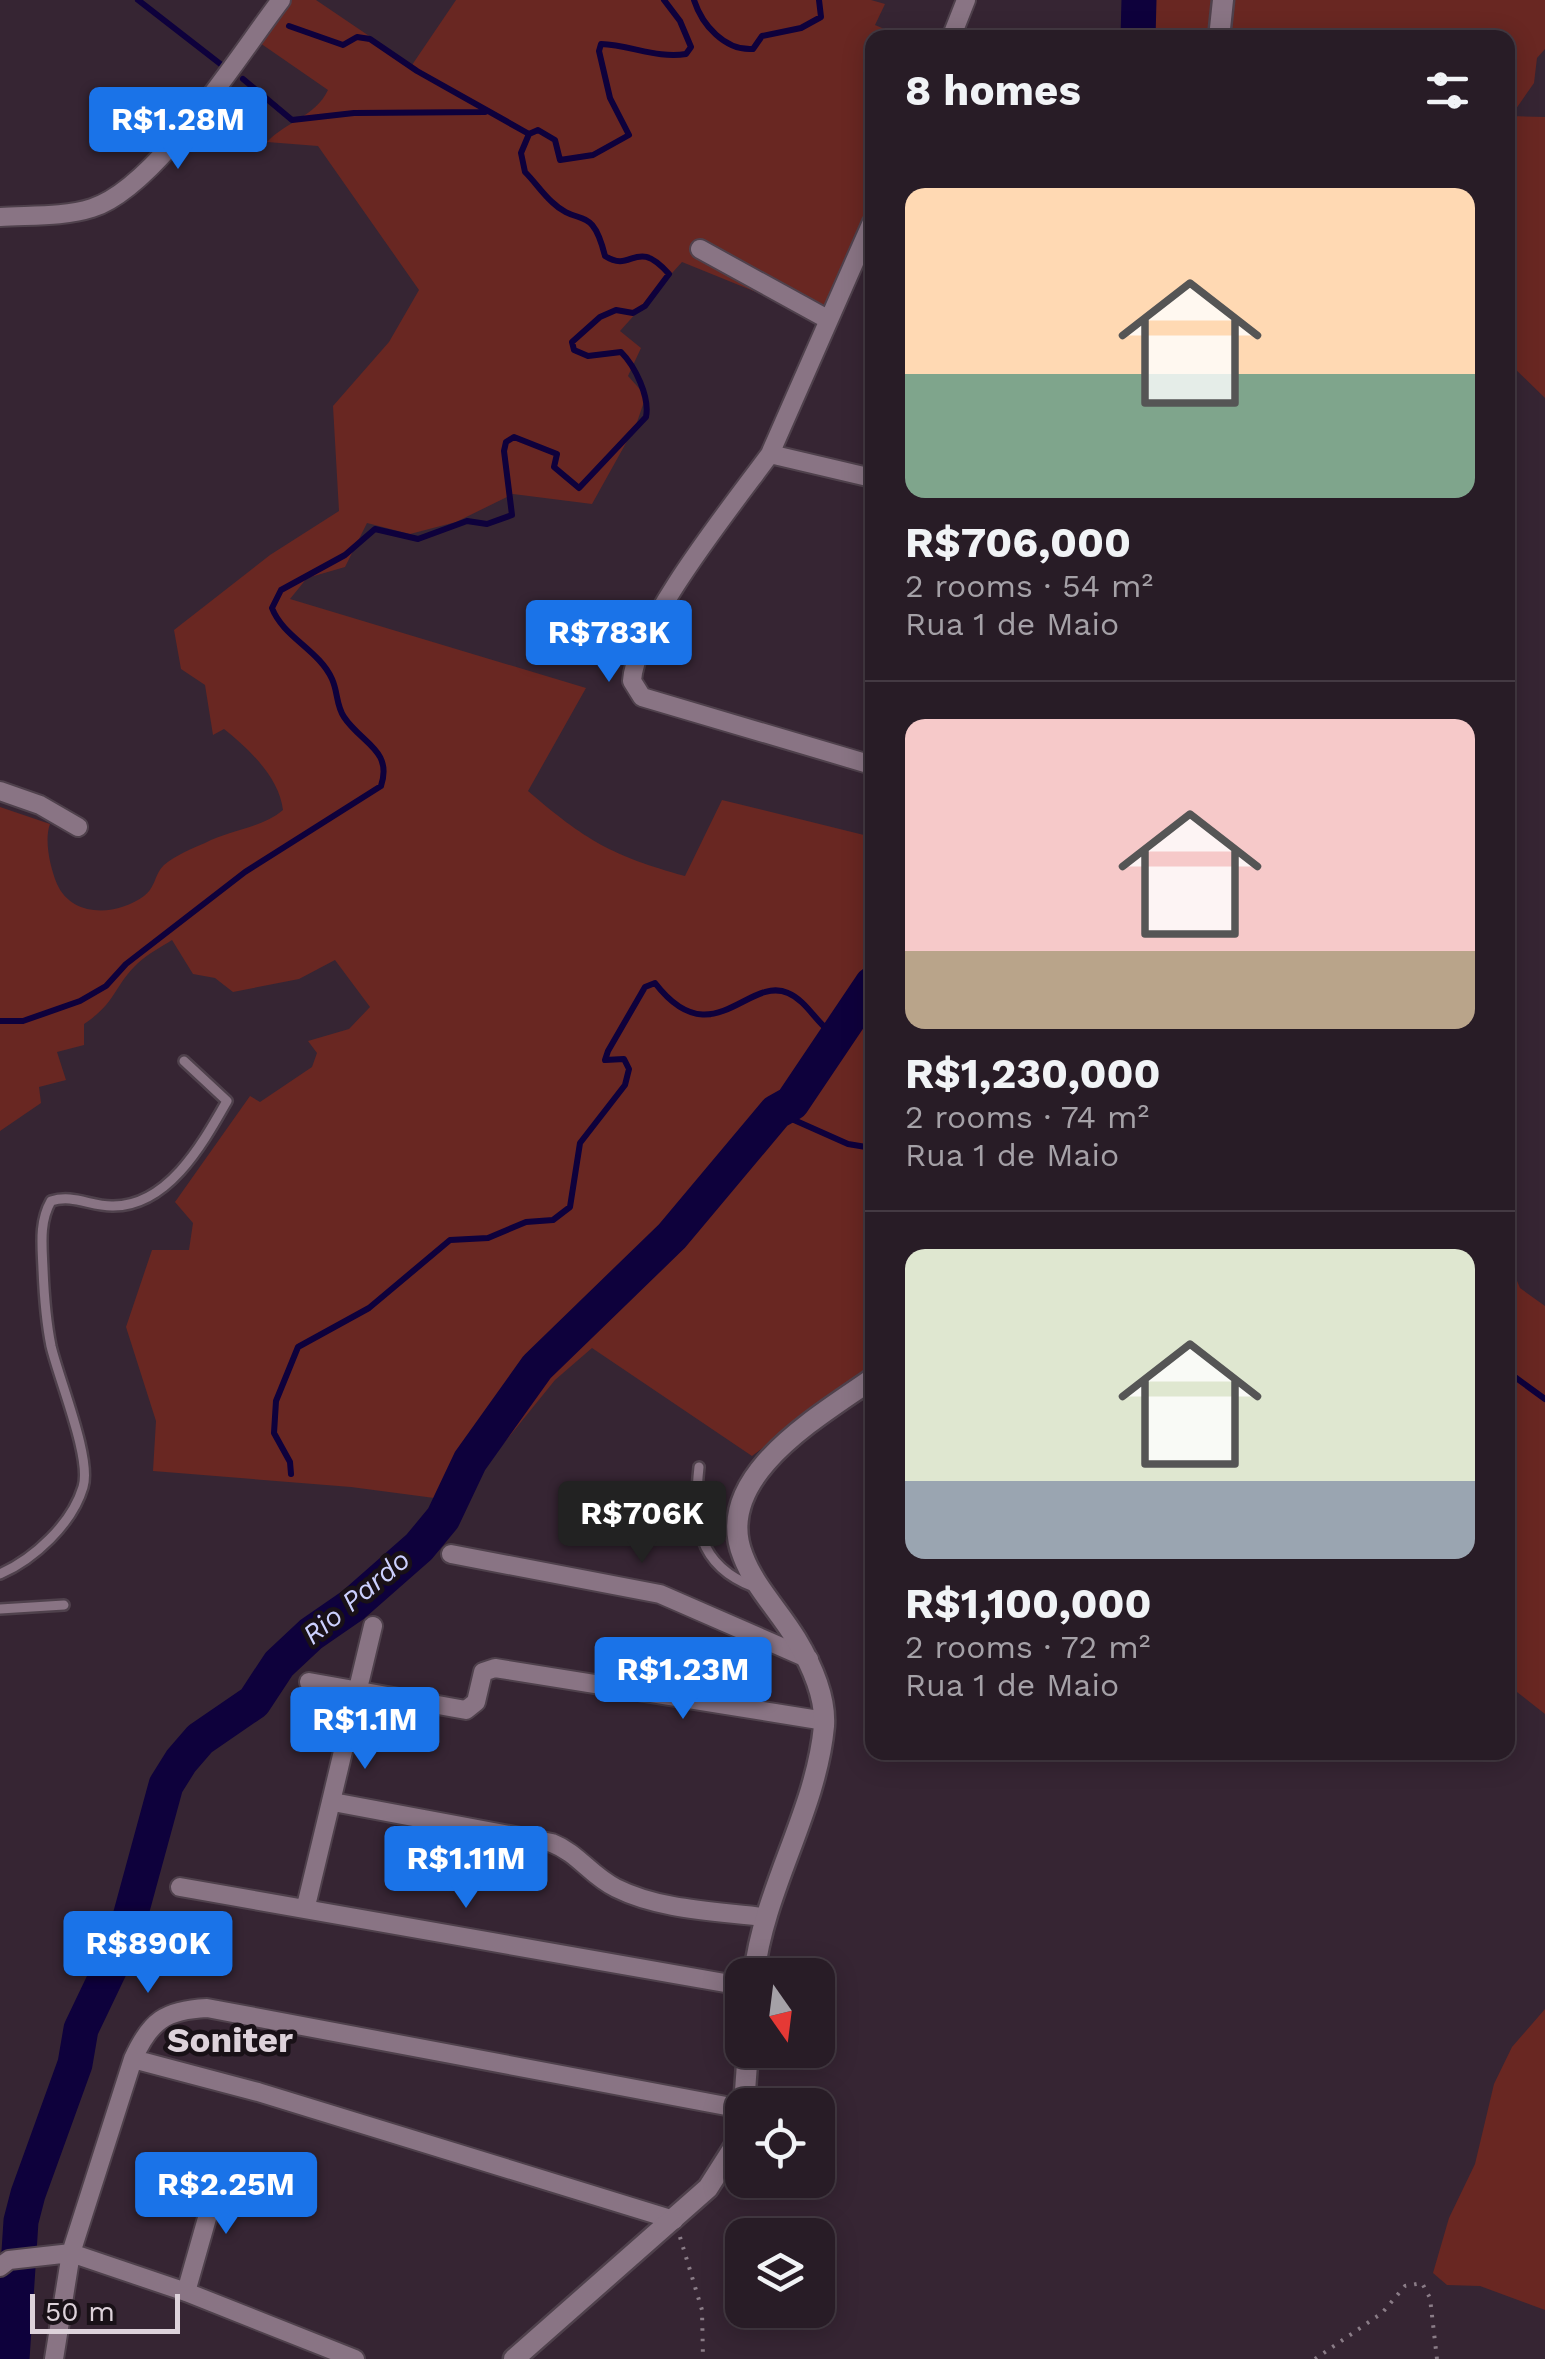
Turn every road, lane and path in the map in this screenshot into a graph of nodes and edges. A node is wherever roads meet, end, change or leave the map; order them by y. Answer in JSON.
{"nodes":[{"id":1,"x":281,"y":0,"type":"edge"},
{"id":2,"x":966,"y":0,"type":"edge"},
{"id":3,"x":1223,"y":0,"type":"edge"},
{"id":4,"x":953,"y":30,"type":"edge"},
{"id":5,"x":1220,"y":30,"type":"edge"},
{"id":6,"x":0,"y":217,"type":"edge"},
{"id":7,"x":865,"y":238,"type":"edge"},
{"id":8,"x":700,"y":250,"type":"dead end"},
{"id":9,"x":830,"y":320,"type":"junction"},
{"id":10,"x":770,"y":454,"type":"junction"},
{"id":11,"x":865,"y":476,"type":"edge"},
{"id":12,"x":865,"y":763,"type":"edge"},
{"id":13,"x":0,"y":790,"type":"edge"},
{"id":14,"x":78,"y":827,"type":"dead end"},
{"id":15,"x":184,"y":1060,"type":"dead end"},
{"id":16,"x":865,"y":1384,"type":"edge"},
{"id":17,"x":699,"y":1467,"type":"dead end"},
{"id":18,"x":451,"y":1554,"type":"dead end"},
{"id":19,"x":0,"y":1574,"type":"edge"},
{"id":20,"x":764,"y":1591,"type":"junction"},
{"id":21,"x":64,"y":1604,"type":"dead end"},
{"id":22,"x":0,"y":1609,"type":"edge"},
{"id":23,"x":373,"y":1626,"type":"dead end"},
{"id":24,"x":809,"y":1659,"type":"junction"},
{"id":25,"x":309,"y":1682,"type":"dead end"},
{"id":26,"x":359,"y":1690,"type":"junction"},
{"id":27,"x":824,"y":1721,"type":"junction"},
{"id":28,"x":333,"y":1802,"type":"junction"},
{"id":29,"x":180,"y":1886,"type":"dead end"},
{"id":30,"x":306,"y":1906,"type":"junction"},
{"id":31,"x":763,"y":1917,"type":"junction"},
{"id":32,"x":757,"y":1958,"type":"edge"},
{"id":33,"x":725,"y":1983,"type":"edge"},
{"id":34,"x":133,"y":2059,"type":"junction"},
{"id":35,"x":725,"y":2106,"type":"edge"},
{"id":36,"x":725,"y":2165,"type":"edge"},
{"id":37,"x":221,"y":2169,"type":"dead end"},
{"id":38,"x":674,"y":2220,"type":"junction"},
{"id":39,"x":71,"y":2253,"type":"junction"},
{"id":40,"x":4,"y":2264,"type":"edge"},
{"id":41,"x":186,"y":2292,"type":"junction"},
{"id":42,"x":54,"y":2359,"type":"edge"},
{"id":43,"x":355,"y":2359,"type":"edge"},
{"id":44,"x":514,"y":2359,"type":"edge"},
{"id":45,"x":702,"y":2359,"type":"edge"},
{"id":46,"x":1315,"y":2359,"type":"edge"},
{"id":47,"x":1438,"y":2359,"type":"edge"}],
"edges":[{"from":1,"to":6,"type":"street"},
{"from":2,"to":4,"type":"street"},
{"from":3,"to":5,"type":"street"},
{"from":7,"to":9,"type":"street"},
{"from":8,"to":9,"type":"street"},
{"from":9,"to":10,"type":"street"},
{"from":10,"to":11,"type":"street"},
{"from":10,"to":12,"type":"street"},
{"from":13,"to":14,"type":"street"},
{"from":15,"to":19,"type":"lane"},
{"from":16,"to":20,"type":"street"},
{"from":17,"to":20,"type":"lane"},
{"from":18,"to":24,"type":"street"},
{"from":20,"to":24,"type":"street"},
{"from":21,"to":22,"type":"lane"},
{"from":23,"to":26,"type":"street"},
{"from":24,"to":27,"type":"street"},
{"from":25,"to":26,"type":"street"},
{"from":26,"to":27,"type":"street"},
{"from":26,"to":28,"type":"street"},
{"from":27,"to":31,"type":"street"},
{"from":28,"to":30,"type":"street"},
{"from":28,"to":31,"type":"street"},
{"from":29,"to":30,"type":"street"},
{"from":30,"to":33,"type":"street"},
{"from":31,"to":32,"type":"street"},
{"from":34,"to":35,"type":"street"},
{"from":34,"to":38,"type":"street"},
{"from":34,"to":39,"type":"street"},
{"from":36,"to":38,"type":"street"},
{"from":37,"to":41,"type":"street"},
{"from":38,"to":44,"type":"street"},
{"from":38,"to":45,"type":"path"},
{"from":39,"to":40,"type":"street"},
{"from":39,"to":41,"type":"street"},
{"from":39,"to":42,"type":"street"},
{"from":41,"to":43,"type":"street"},
{"from":46,"to":47,"type":"path"}]}
